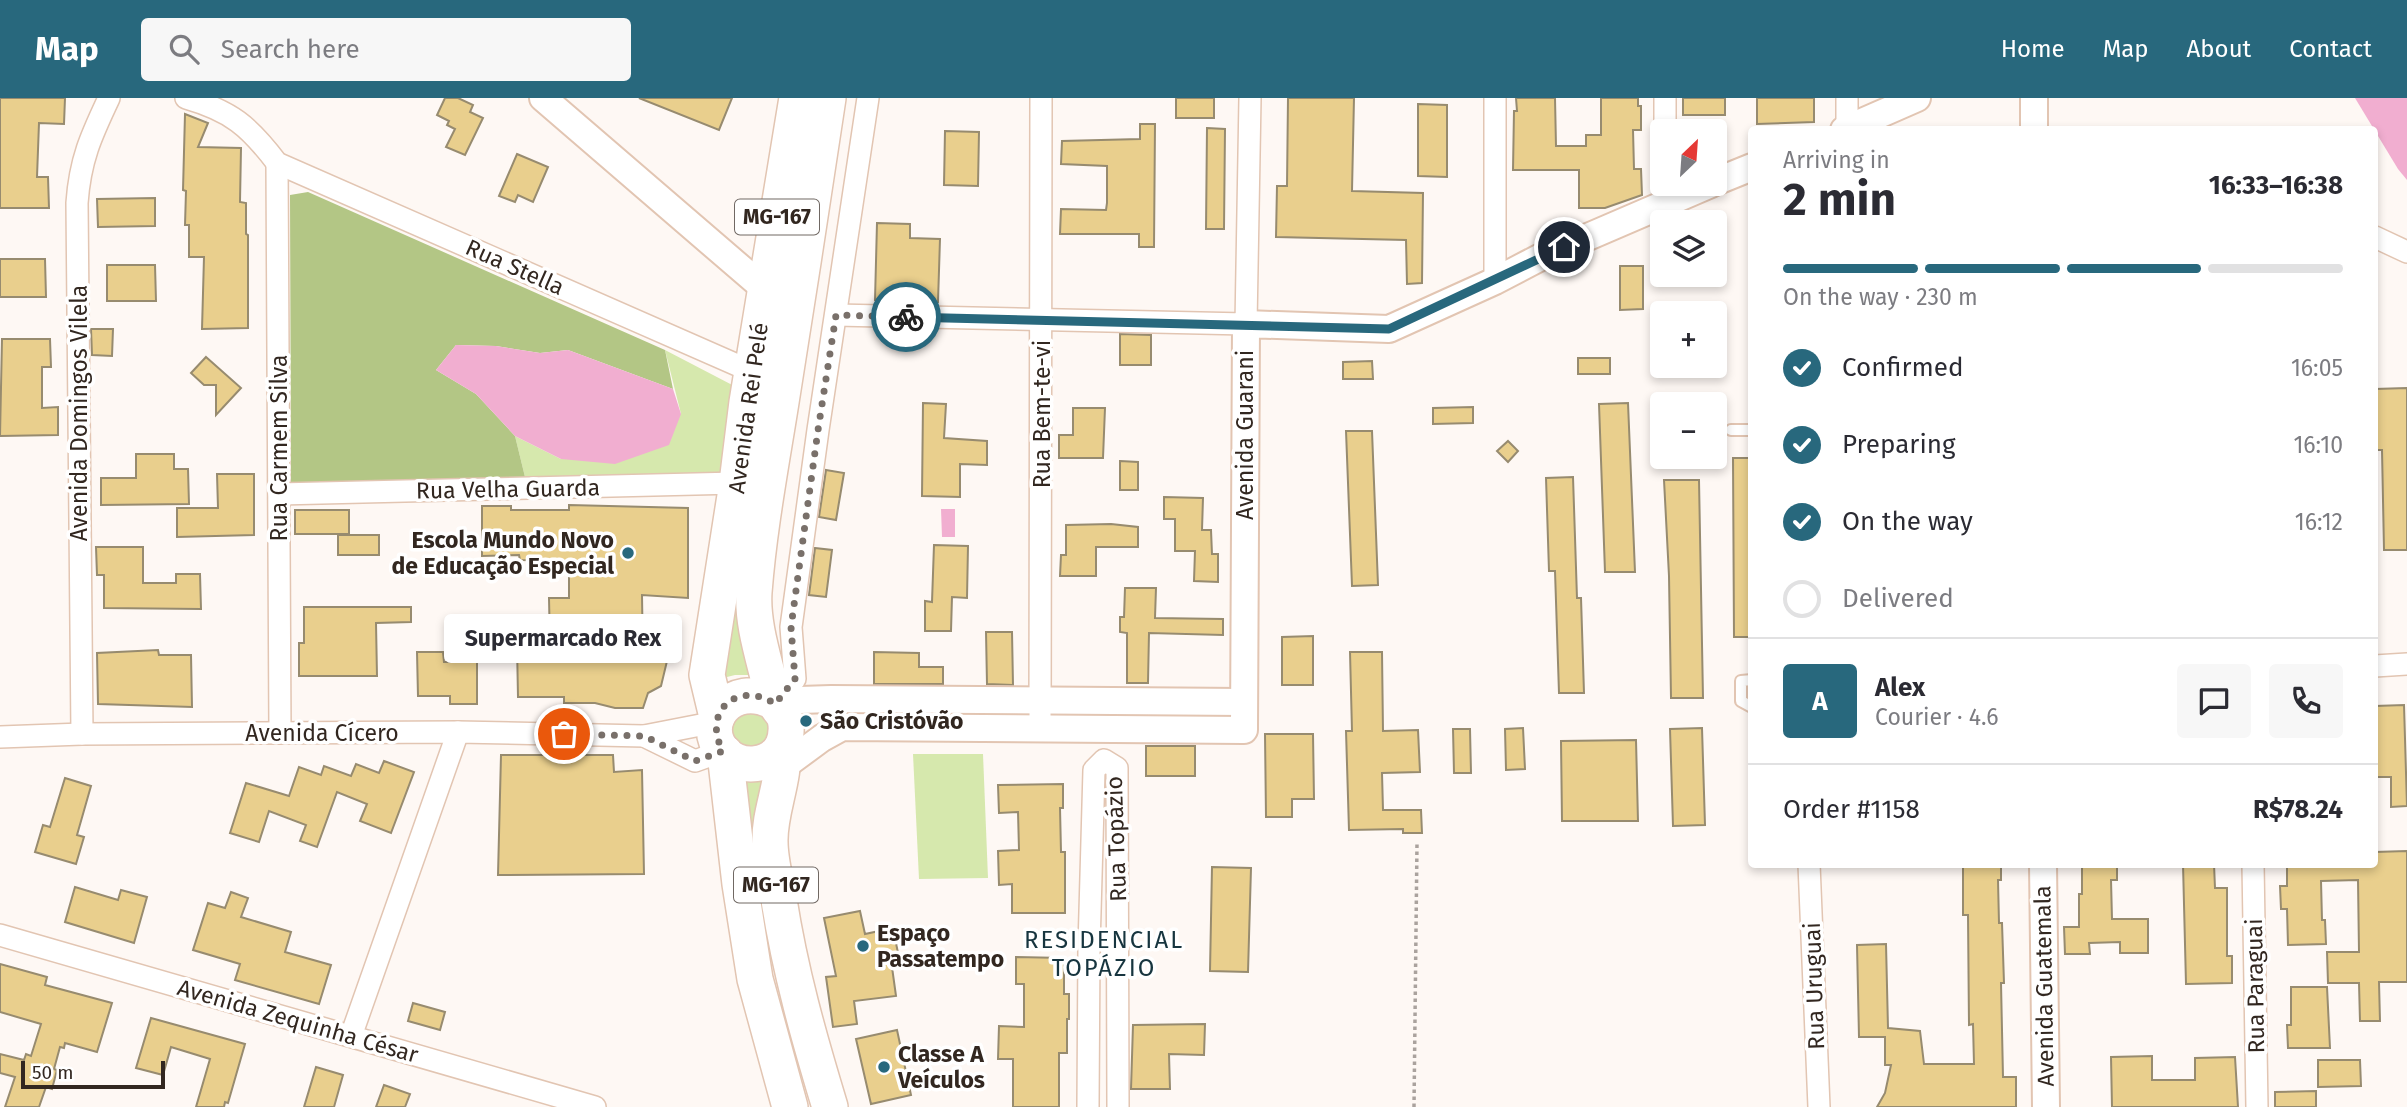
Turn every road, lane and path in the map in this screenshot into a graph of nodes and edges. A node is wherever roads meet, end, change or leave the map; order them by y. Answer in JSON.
{"nodes":[{"id":1,"x":109,"y":98,"type":"edge"},
{"id":2,"x":186,"y":98,"type":"edge"},
{"id":3,"x":543,"y":98,"type":"edge"},
{"id":4,"x":797,"y":98,"type":"edge"},
{"id":5,"x":828,"y":98,"type":"edge"},
{"id":6,"x":868,"y":98,"type":"edge"},
{"id":7,"x":1041,"y":98,"type":"edge"},
{"id":8,"x":1250,"y":98,"type":"edge"},
{"id":9,"x":1495,"y":98,"type":"edge"},
{"id":10,"x":1665,"y":98,"type":"edge"},
{"id":11,"x":1847,"y":98,"type":"edge"},
{"id":12,"x":1917,"y":98,"type":"edge"},
{"id":13,"x":2034,"y":98,"type":"edge"},
{"id":14,"x":1665,"y":119,"type":"edge"},
{"id":15,"x":1846,"y":126,"type":"edge"},
{"id":16,"x":1853,"y":126,"type":"edge"},
{"id":17,"x":2034,"y":126,"type":"edge"},
{"id":18,"x":277,"y":163,"type":"junction"},
{"id":19,"x":1748,"y":169,"type":"edge"},
{"id":20,"x":1727,"y":177,"type":"edge"},
{"id":21,"x":1660,"y":196,"type":"edge"},
{"id":22,"x":2378,"y":238,"type":"edge"},
{"id":23,"x":2407,"y":252,"type":"edge"},
{"id":24,"x":1495,"y":281,"type":"junction"},
{"id":25,"x":766,"y":290,"type":"junction"},
{"id":26,"x":836,"y":315,"type":"junction"},
{"id":27,"x":1042,"y":320,"type":"junction"},
{"id":28,"x":1246,"y":324,"type":"junction"},
{"id":29,"x":753,"y":372,"type":"junction"},
{"id":30,"x":1731,"y":430,"type":"dead end"},
{"id":31,"x":1748,"y":430,"type":"edge"},
{"id":32,"x":737,"y":483,"type":"junction"},
{"id":33,"x":279,"y":494,"type":"junction"},
{"id":34,"x":2407,"y":664,"type":"edge"},
{"id":35,"x":2378,"y":666,"type":"edge"},
{"id":36,"x":1748,"y":680,"type":"edge"},
{"id":37,"x":1042,"y":702,"type":"junction"},
{"id":38,"x":1243,"y":702,"type":"junction"},
{"id":39,"x":775,"y":704,"type":"junction"},
{"id":40,"x":1748,"y":705,"type":"edge"},
{"id":41,"x":1040,"y":730,"type":"junction"},
{"id":42,"x":458,"y":732,"type":"junction"},
{"id":43,"x":280,"y":733,"type":"junction"},
{"id":44,"x":82,"y":734,"type":"junction"},
{"id":45,"x":720,"y":736,"type":"junction"},
{"id":46,"x":0,"y":737,"type":"edge"},
{"id":47,"x":671,"y":741,"type":"junction"},
{"id":48,"x":778,"y":758,"type":"junction"},
{"id":49,"x":1417,"y":843,"type":"dead end"},
{"id":50,"x":1809,"y":868,"type":"edge"},
{"id":51,"x":2043,"y":868,"type":"edge"},
{"id":52,"x":2253,"y":868,"type":"edge"},
{"id":53,"x":0,"y":935,"type":"edge"},
{"id":54,"x":1090,"y":956,"type":"junction"},
{"id":55,"x":1119,"y":956,"type":"junction"},
{"id":56,"x":351,"y":1036,"type":"junction"},
{"id":57,"x":595,"y":1107,"type":"edge"},
{"id":58,"x":790,"y":1107,"type":"edge"},
{"id":59,"x":830,"y":1107,"type":"edge"},
{"id":60,"x":1088,"y":1107,"type":"edge"},
{"id":61,"x":1118,"y":1107,"type":"edge"},
{"id":62,"x":1414,"y":1107,"type":"edge"},
{"id":63,"x":1819,"y":1107,"type":"edge"},
{"id":64,"x":2046,"y":1107,"type":"edge"},
{"id":65,"x":2257,"y":1107,"type":"edge"}],
"edges":[{"from":1,"to":44,"type":"street","name":"Avenida Domingos Vilela"},
{"from":2,"to":18,"type":"street"},
{"from":3,"to":25,"type":"street"},
{"from":4,"to":25,"type":"main road","name":"Avenida Rei Pelé","number":"MG-167"},
{"from":5,"to":39,"type":"main road","name":"Avenida Rei Pelé","number":"MG-167"},
{"from":6,"to":26,"type":"street"},
{"from":7,"to":27,"type":"street","name":"Rua Bem-te-vi"},
{"from":8,"to":28,"type":"street","name":"Avenida Guarani"},
{"from":9,"to":24,"type":"street"},
{"from":10,"to":14,"type":"street"},
{"from":11,"to":15,"type":"street"},
{"from":12,"to":16,"type":"street"},
{"from":13,"to":17,"type":"street"},
{"from":18,"to":29,"type":"street","name":"Rua Stella"},
{"from":18,"to":33,"type":"street","name":"Rua Carmem Silva"},
{"from":19,"to":20,"type":"street"},
{"from":21,"to":24,"type":"street"},
{"from":22,"to":23,"type":"street"},
{"from":24,"to":28,"type":"street"},
{"from":25,"to":29,"type":"main road","name":"Avenida Rei Pelé","number":"MG-167"},
{"from":26,"to":27,"type":"street"},
{"from":26,"to":39,"type":"street"},
{"from":27,"to":28,"type":"street"},
{"from":27,"to":37,"type":"street","name":"Rua Bem-te-vi"},
{"from":28,"to":38,"type":"street","name":"Avenida Guarani"},
{"from":29,"to":32,"type":"main road","name":"Avenida Rei Pelé","number":"MG-167"},
{"from":30,"to":31,"type":"lane"},
{"from":32,"to":33,"type":"street","name":"Rua Velha Guarda"},
{"from":32,"to":45,"type":"main road","name":"Avenida Rei Pelé","number":"MG-167"},
{"from":33,"to":43,"type":"street","name":"Rua Carmem Silva"},
{"from":34,"to":35,"type":"street"},
{"from":36,"to":40,"type":"lane"},
{"from":37,"to":38,"type":"street"},
{"from":37,"to":39,"type":"street"},
{"from":37,"to":41,"type":"street","name":"Rua Bem-te-vi"},
{"from":38,"to":41,"type":"street","name":"Avenida Guarani"},
{"from":39,"to":45,"type":"main road"},
{"from":39,"to":48,"type":"main road","name":"Avenida Rei Pelé"},
{"from":41,"to":48,"type":"street"},
{"from":42,"to":43,"type":"street","name":"Avenida Cícero"},
{"from":42,"to":47,"type":"street","name":"Avenida Cícero"},
{"from":42,"to":56,"type":"street"},
{"from":43,"to":44,"type":"street","name":"Avenida Cícero"},
{"from":44,"to":46,"type":"street","name":"Avenida Cícero"},
{"from":45,"to":47,"type":"street"},
{"from":45,"to":47,"type":"street","name":"Avenida Cícero"},
{"from":45,"to":48,"type":"main road"},
{"from":45,"to":58,"type":"main road","name":"Avenida Rei Pelé","number":"MG-167"},
{"from":48,"to":59,"type":"main road","name":"Avenida Rei Pelé","number":"MG-167"},
{"from":49,"to":62,"type":"path"},
{"from":50,"to":63,"type":"street","name":"Rua Uruguai"},
{"from":51,"to":64,"type":"street","name":"Avenida Guatemala"},
{"from":52,"to":65,"type":"street","name":"Rua Paraguai"},
{"from":53,"to":56,"type":"street","name":"Avenida Zequinha César"},
{"from":54,"to":55,"type":"street"},
{"from":54,"to":55,"type":"street","name":"Rua Topázio"},
{"from":54,"to":60,"type":"street","name":"Rua Topázio"},
{"from":55,"to":61,"type":"street","name":"Rua Topázio"},
{"from":56,"to":57,"type":"street","name":"Avenida Zequinha César"}]}
